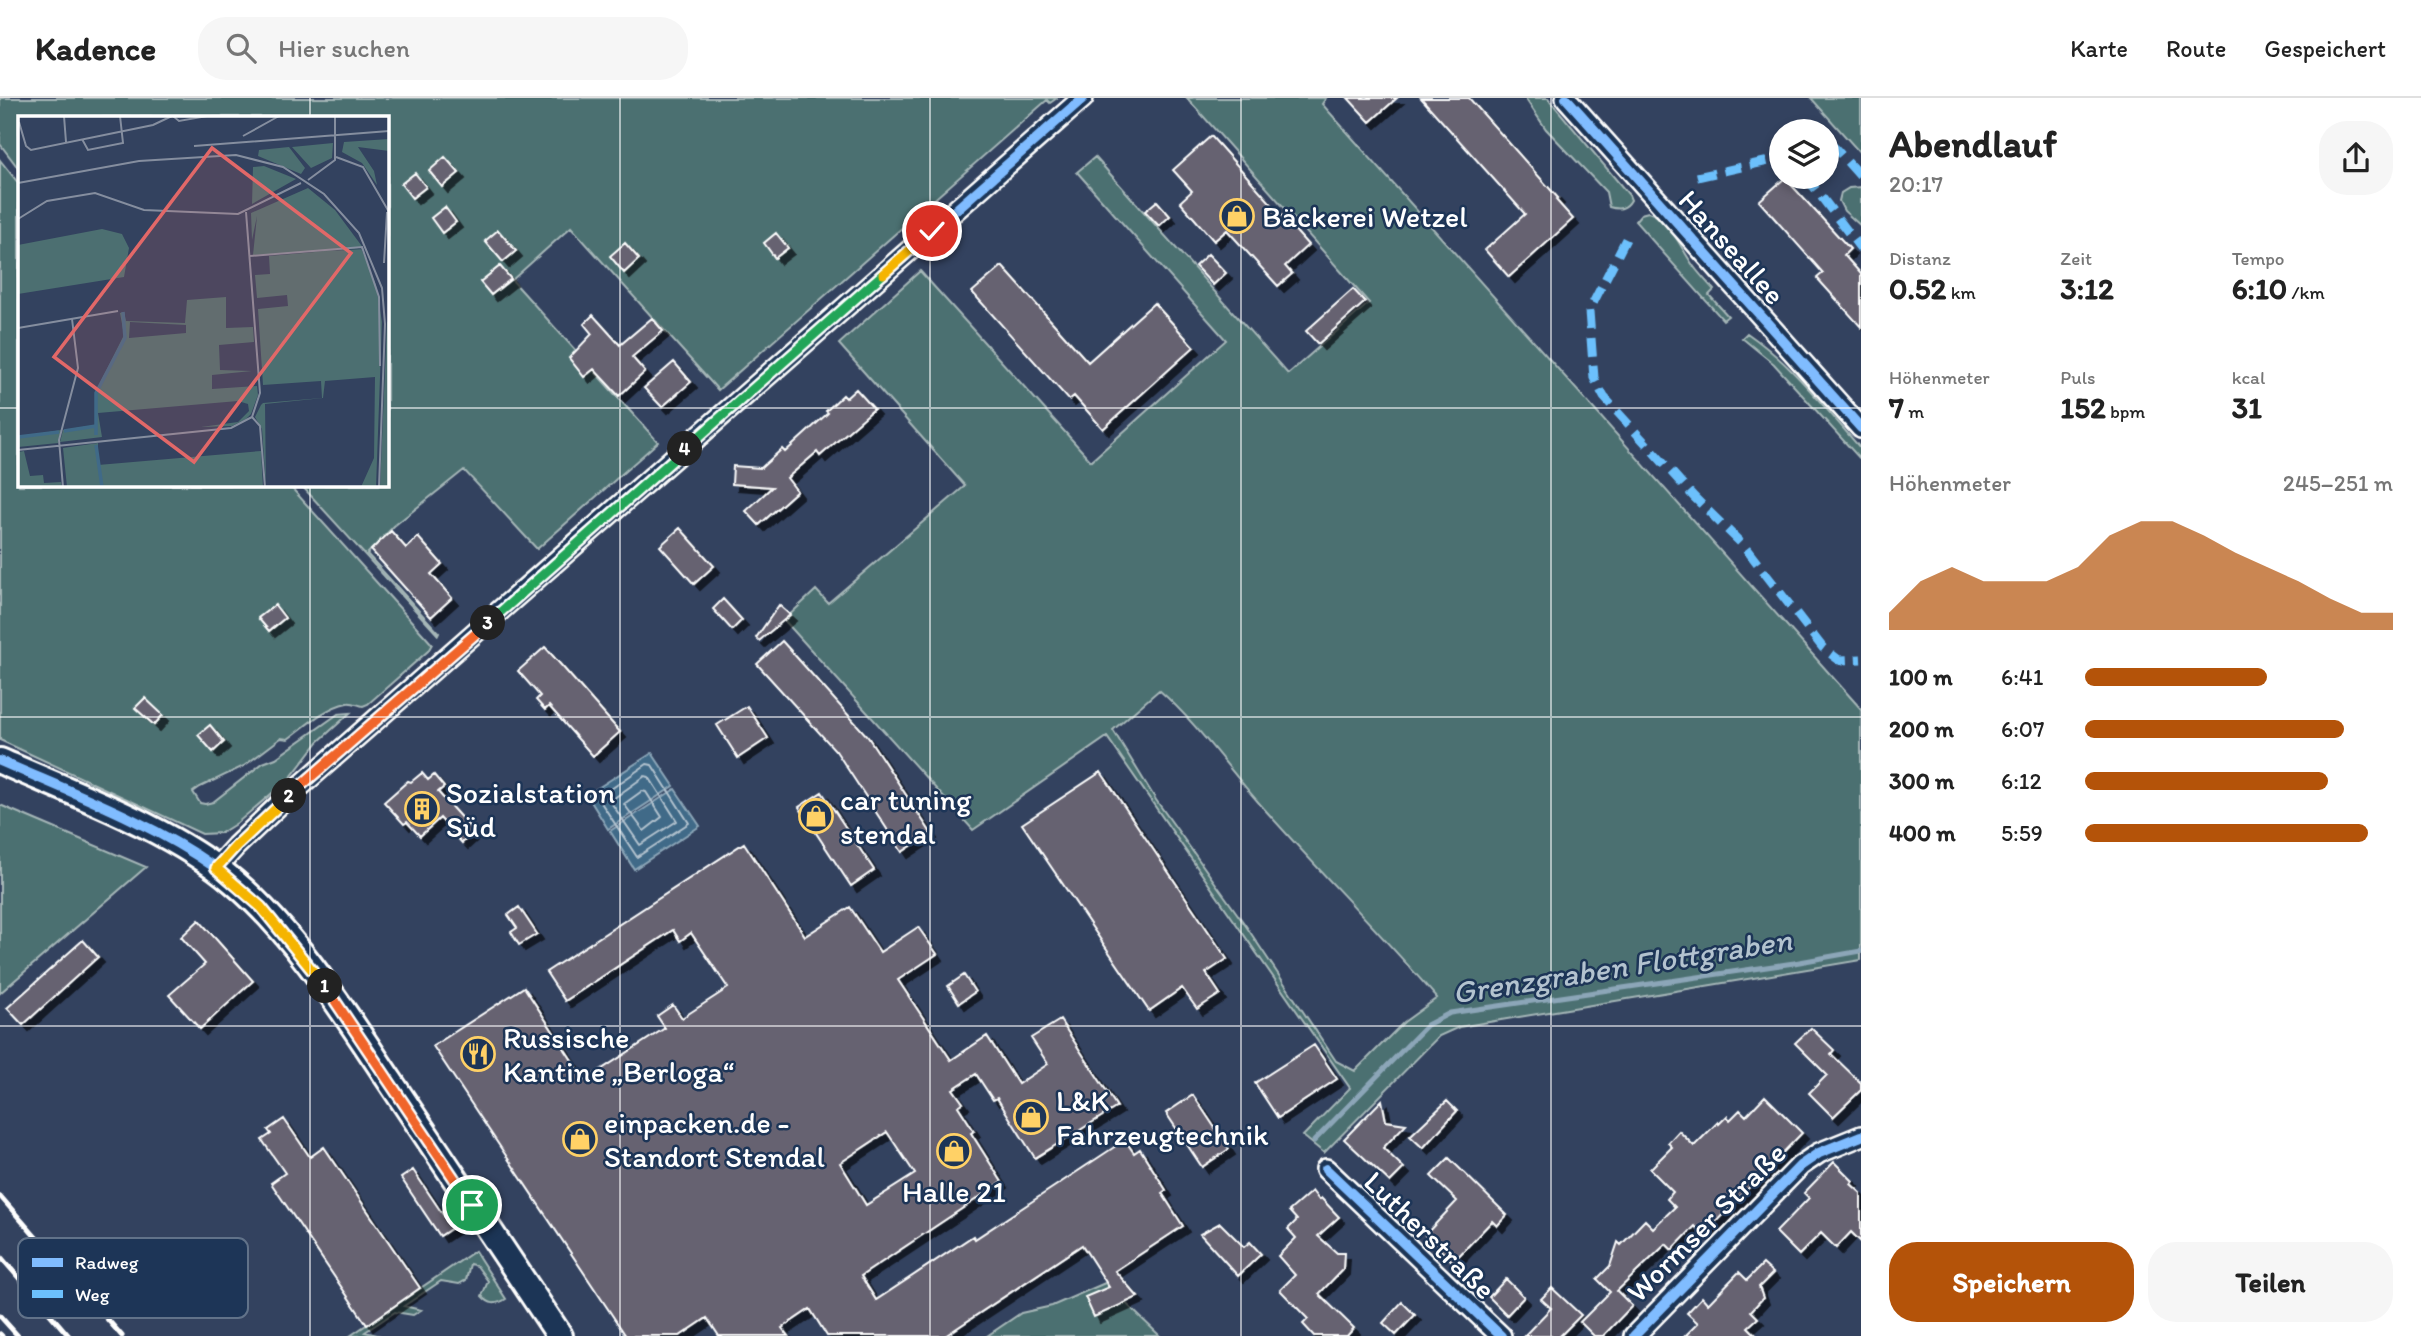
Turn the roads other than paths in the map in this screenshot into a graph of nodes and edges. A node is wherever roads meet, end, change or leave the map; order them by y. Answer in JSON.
{"nodes":[{"id":1,"x":1083,"y":98,"type":"edge"},
{"id":2,"x":1566,"y":98,"type":"edge"},
{"id":3,"x":1861,"y":428,"type":"edge"},
{"id":4,"x":0,"y":761,"type":"edge"},
{"id":5,"x":216,"y":868,"type":"junction"},
{"id":6,"x":1861,"y":1136,"type":"edge"},
{"id":7,"x":1326,"y":1169,"type":"dead end"},
{"id":8,"x":560,"y":1336,"type":"edge"},
{"id":9,"x":1501,"y":1336,"type":"edge"},
{"id":10,"x":1634,"y":1336,"type":"edge"}],
"edges":[{"from":1,"to":5,"type":"street"},
{"from":2,"to":3,"type":"street","name":"Hanseallee"},
{"from":4,"to":5,"type":"main road"},
{"from":5,"to":8,"type":"main road"},
{"from":6,"to":10,"type":"street","name":"Wormser Straße"},
{"from":7,"to":9,"type":"street","name":"Lutherstraße"}]}
